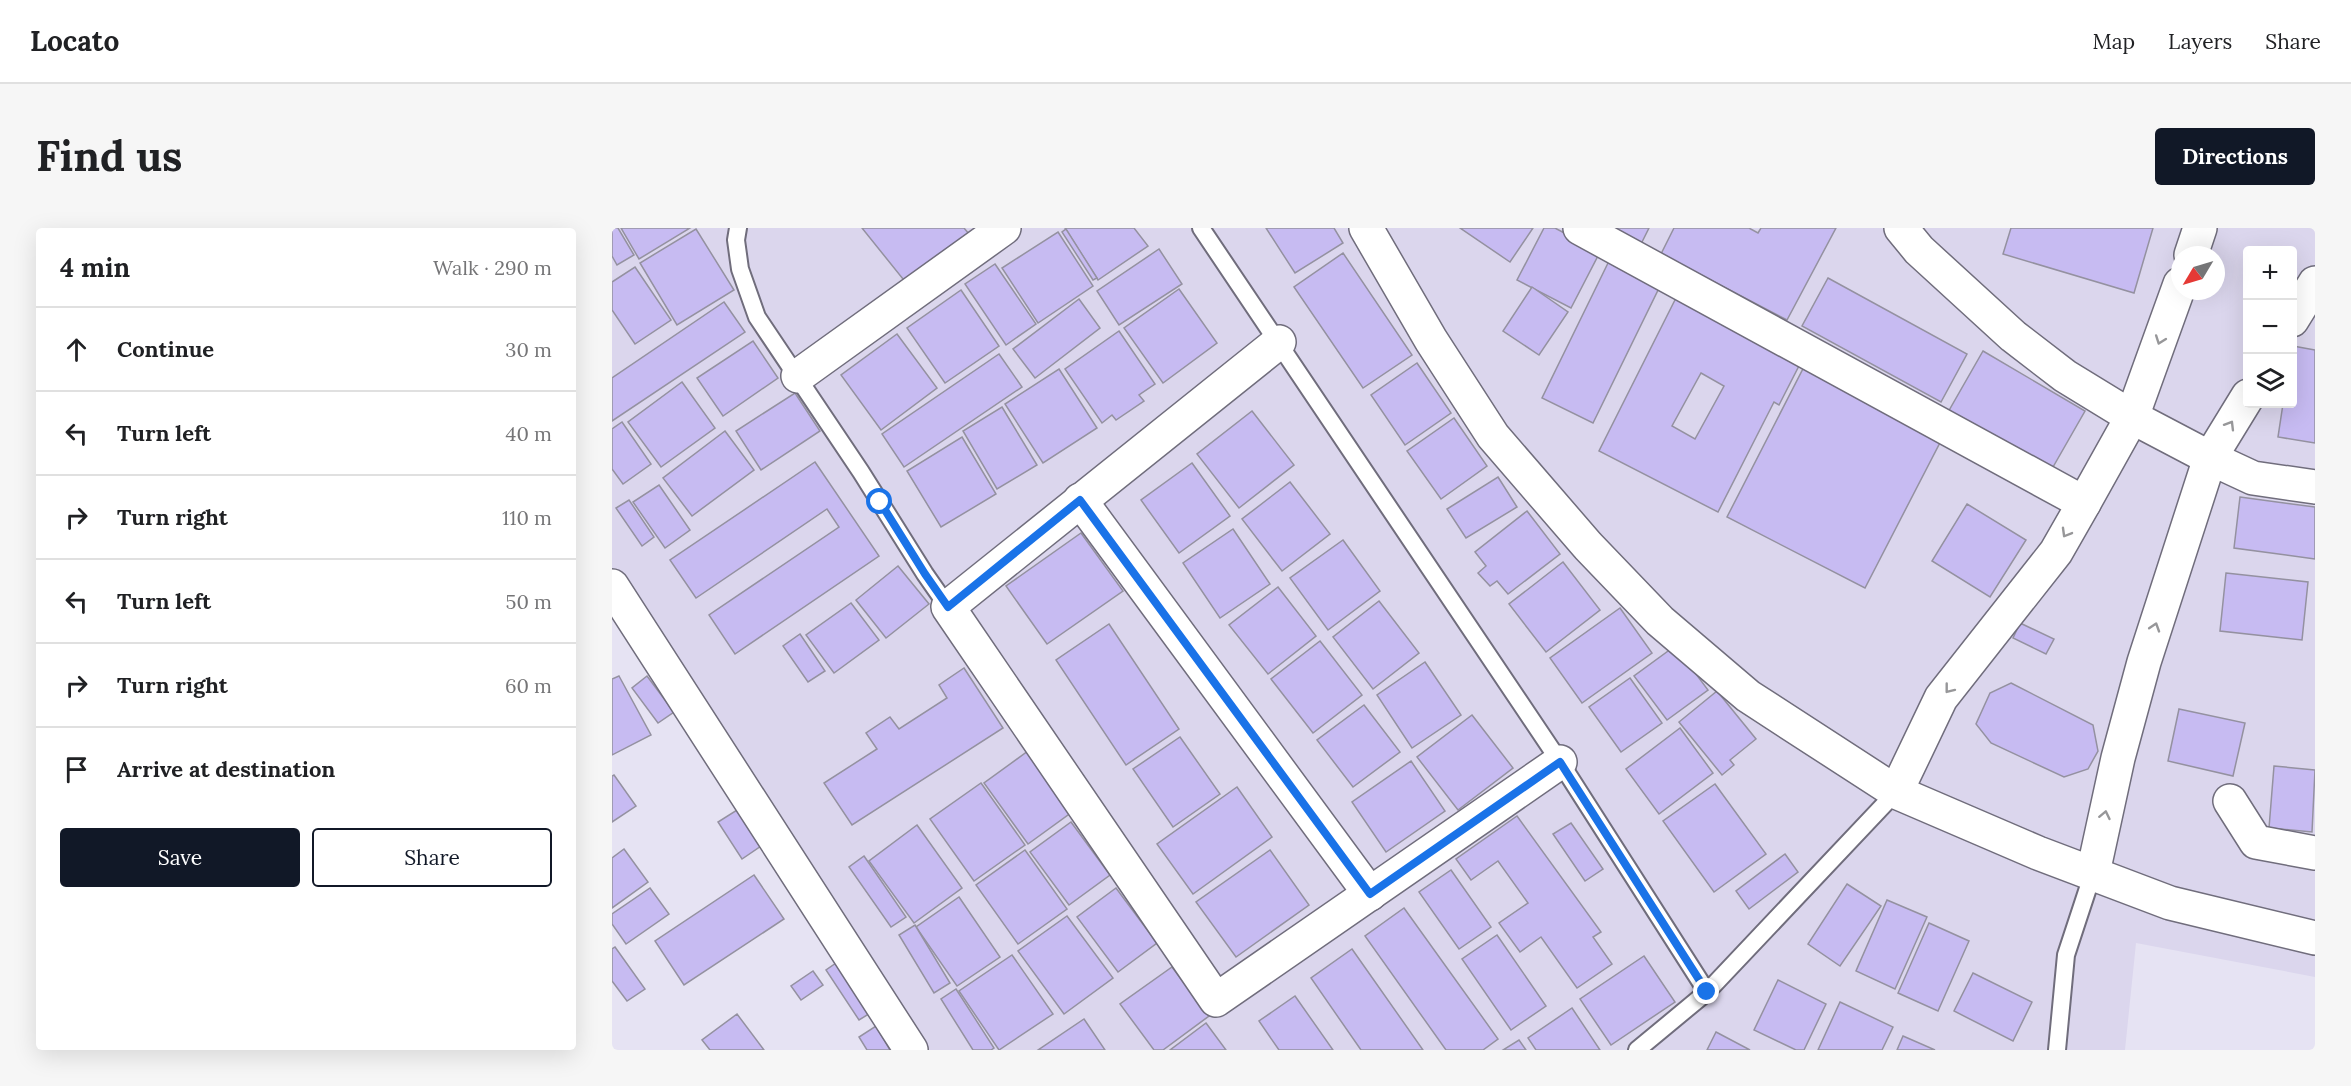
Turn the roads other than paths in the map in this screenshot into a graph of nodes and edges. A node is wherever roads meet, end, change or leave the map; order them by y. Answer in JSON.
{"nodes":[{"id":1,"x":738,"y":228,"type":"edge"},
{"id":2,"x":1004,"y":228,"type":"edge"},
{"id":3,"x":1201,"y":228,"type":"edge"},
{"id":4,"x":1366,"y":228,"type":"edge"},
{"id":5,"x":1580,"y":228,"type":"edge"},
{"id":6,"x":1901,"y":228,"type":"edge"},
{"id":7,"x":2200,"y":228,"type":"edge"},
{"id":8,"x":2194,"y":246,"type":"edge"},
{"id":9,"x":2315,"y":283,"type":"edge"},
{"id":10,"x":2175,"y":300,"type":"edge"},
{"id":11,"x":2297,"y":312,"type":"edge"},
{"id":12,"x":1279,"y":342,"type":"junction"},
{"id":13,"x":798,"y":376,"type":"junction"},
{"id":14,"x":2243,"y":403,"type":"edge"},
{"id":15,"x":2132,"y":417,"type":"junction"},
{"id":16,"x":2210,"y":458,"type":"junction"},
{"id":17,"x":2315,"y":487,"type":"edge"},
{"id":18,"x":1080,"y":500,"type":"junction"},
{"id":19,"x":2084,"y":503,"type":"junction"},
{"id":20,"x":612,"y":586,"type":"edge"},
{"id":21,"x":948,"y":607,"type":"junction"},
{"id":22,"x":1560,"y":762,"type":"junction"},
{"id":23,"x":1896,"y":792,"type":"junction"},
{"id":24,"x":2230,"y":801,"type":"dead end"},
{"id":25,"x":2315,"y":853,"type":"edge"},
{"id":26,"x":2093,"y":873,"type":"junction"},
{"id":27,"x":1370,"y":894,"type":"junction"},
{"id":28,"x":2315,"y":938,"type":"edge"},
{"id":29,"x":1707,"y":992,"type":"junction"},
{"id":30,"x":911,"y":1050,"type":"edge"},
{"id":31,"x":1637,"y":1050,"type":"edge"},
{"id":32,"x":2057,"y":1050,"type":"edge"}],
"edges":[{"from":1,"to":13,"type":"lane"},
{"from":2,"to":13,"type":"street"},
{"from":3,"to":12,"type":"lane"},
{"from":4,"to":23,"type":"street"},
{"from":5,"to":19,"type":"street"},
{"from":6,"to":15,"type":"street"},
{"from":7,"to":8,"type":"street"},
{"from":9,"to":11,"type":"street"},
{"from":10,"to":15,"type":"street","one_way":true},
{"from":12,"to":18,"type":"street"},
{"from":12,"to":22,"type":"lane"},
{"from":13,"to":21,"type":"lane"},
{"from":16,"to":14,"type":"street","one_way":true},
{"from":15,"to":16,"type":"street"},
{"from":15,"to":19,"type":"street"},
{"from":16,"to":17,"type":"street"},
{"from":26,"to":16,"type":"street","one_way":true},
{"from":18,"to":21,"type":"street"},
{"from":18,"to":27,"type":"street"},
{"from":19,"to":23,"type":"street","one_way":true},
{"from":20,"to":30,"type":"street"},
{"from":21,"to":27,"type":"street"},
{"from":22,"to":27,"type":"street"},
{"from":22,"to":29,"type":"lane"},
{"from":23,"to":26,"type":"street"},
{"from":23,"to":29,"type":"lane"},
{"from":24,"to":25,"type":"street"},
{"from":26,"to":28,"type":"street"},
{"from":26,"to":32,"type":"lane"},
{"from":29,"to":31,"type":"lane"}]}
